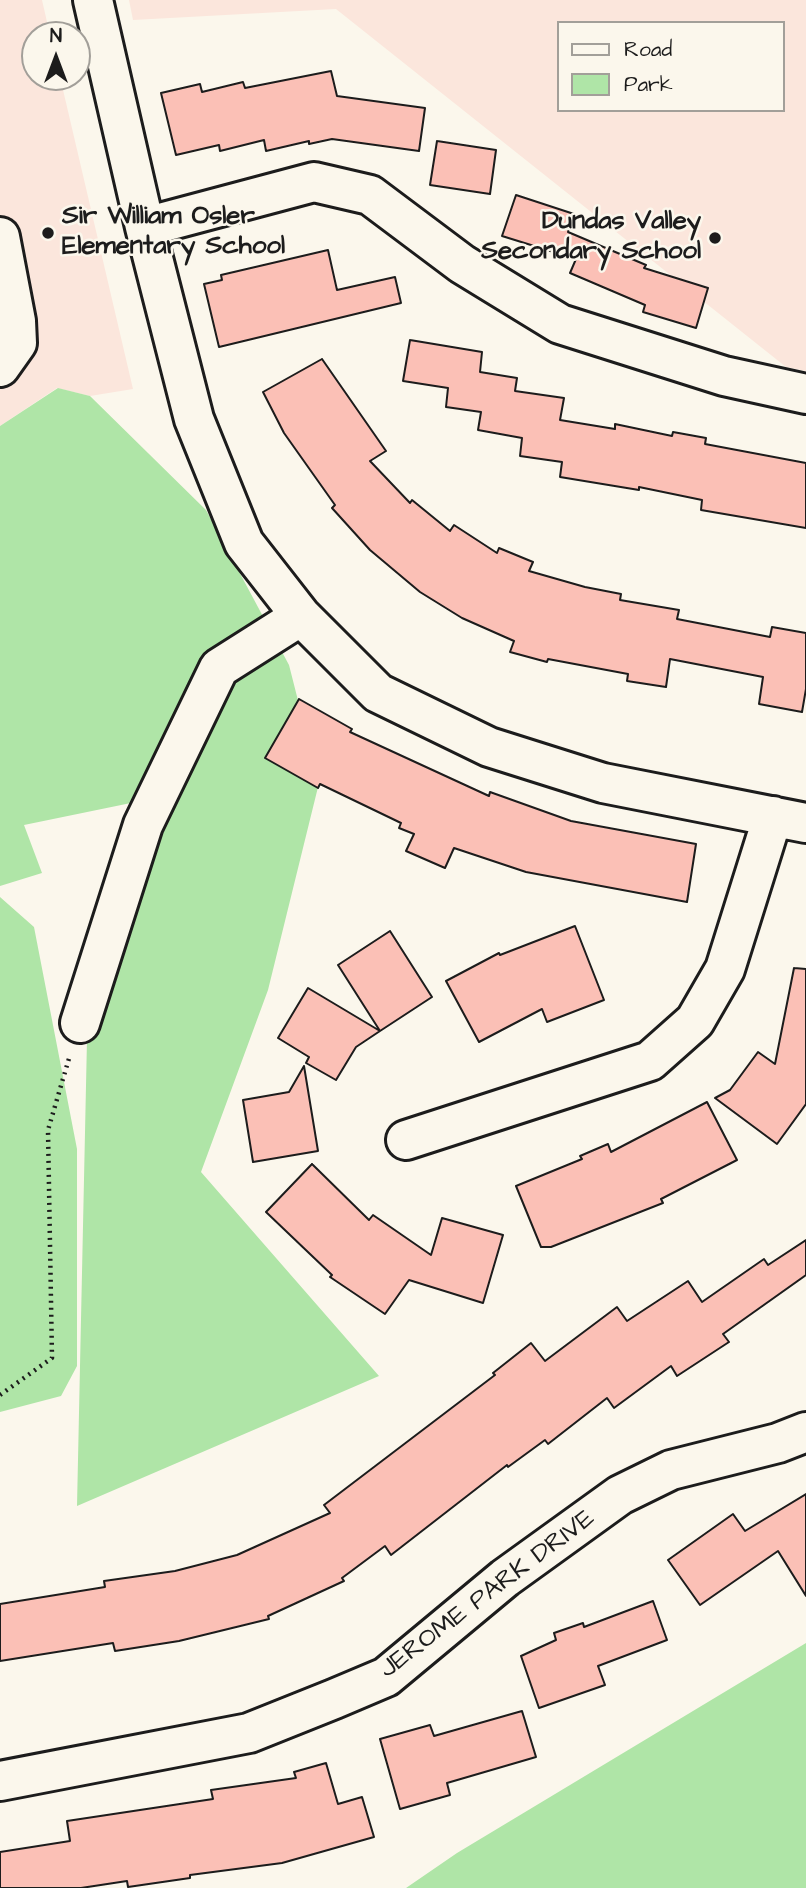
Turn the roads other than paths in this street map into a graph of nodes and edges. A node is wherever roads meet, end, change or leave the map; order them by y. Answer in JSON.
{"nodes":[{"id":1,"x":93,"y":0,"type":"edge"},
{"id":2,"x":145,"y":227,"type":"junction"},
{"id":3,"x":0,"y":237,"type":"edge"},
{"id":4,"x":0,"y":367,"type":"edge"},
{"id":5,"x":806,"y":394,"type":"edge"},
{"id":6,"x":301,"y":616,"type":"junction"},
{"id":7,"x":790,"y":820,"type":"edge"},
{"id":8,"x":80,"y":1023,"type":"road end"},
{"id":9,"x":406,"y":1140,"type":"dead end"},
{"id":10,"x":806,"y":1432,"type":"edge"},
{"id":11,"x":0,"y":1781,"type":"edge"}],
"edges":[{"from":1,"to":2,"type":"street"},
{"from":2,"to":5,"type":"street"},
{"from":2,"to":6,"type":"street"},
{"from":3,"to":4,"type":"street"},
{"from":6,"to":7,"type":"street"},
{"from":6,"to":8,"type":"street"},
{"from":7,"to":9,"type":"street"},
{"from":10,"to":11,"type":"street","name":"JEROME PARK DRIVE"}]}
